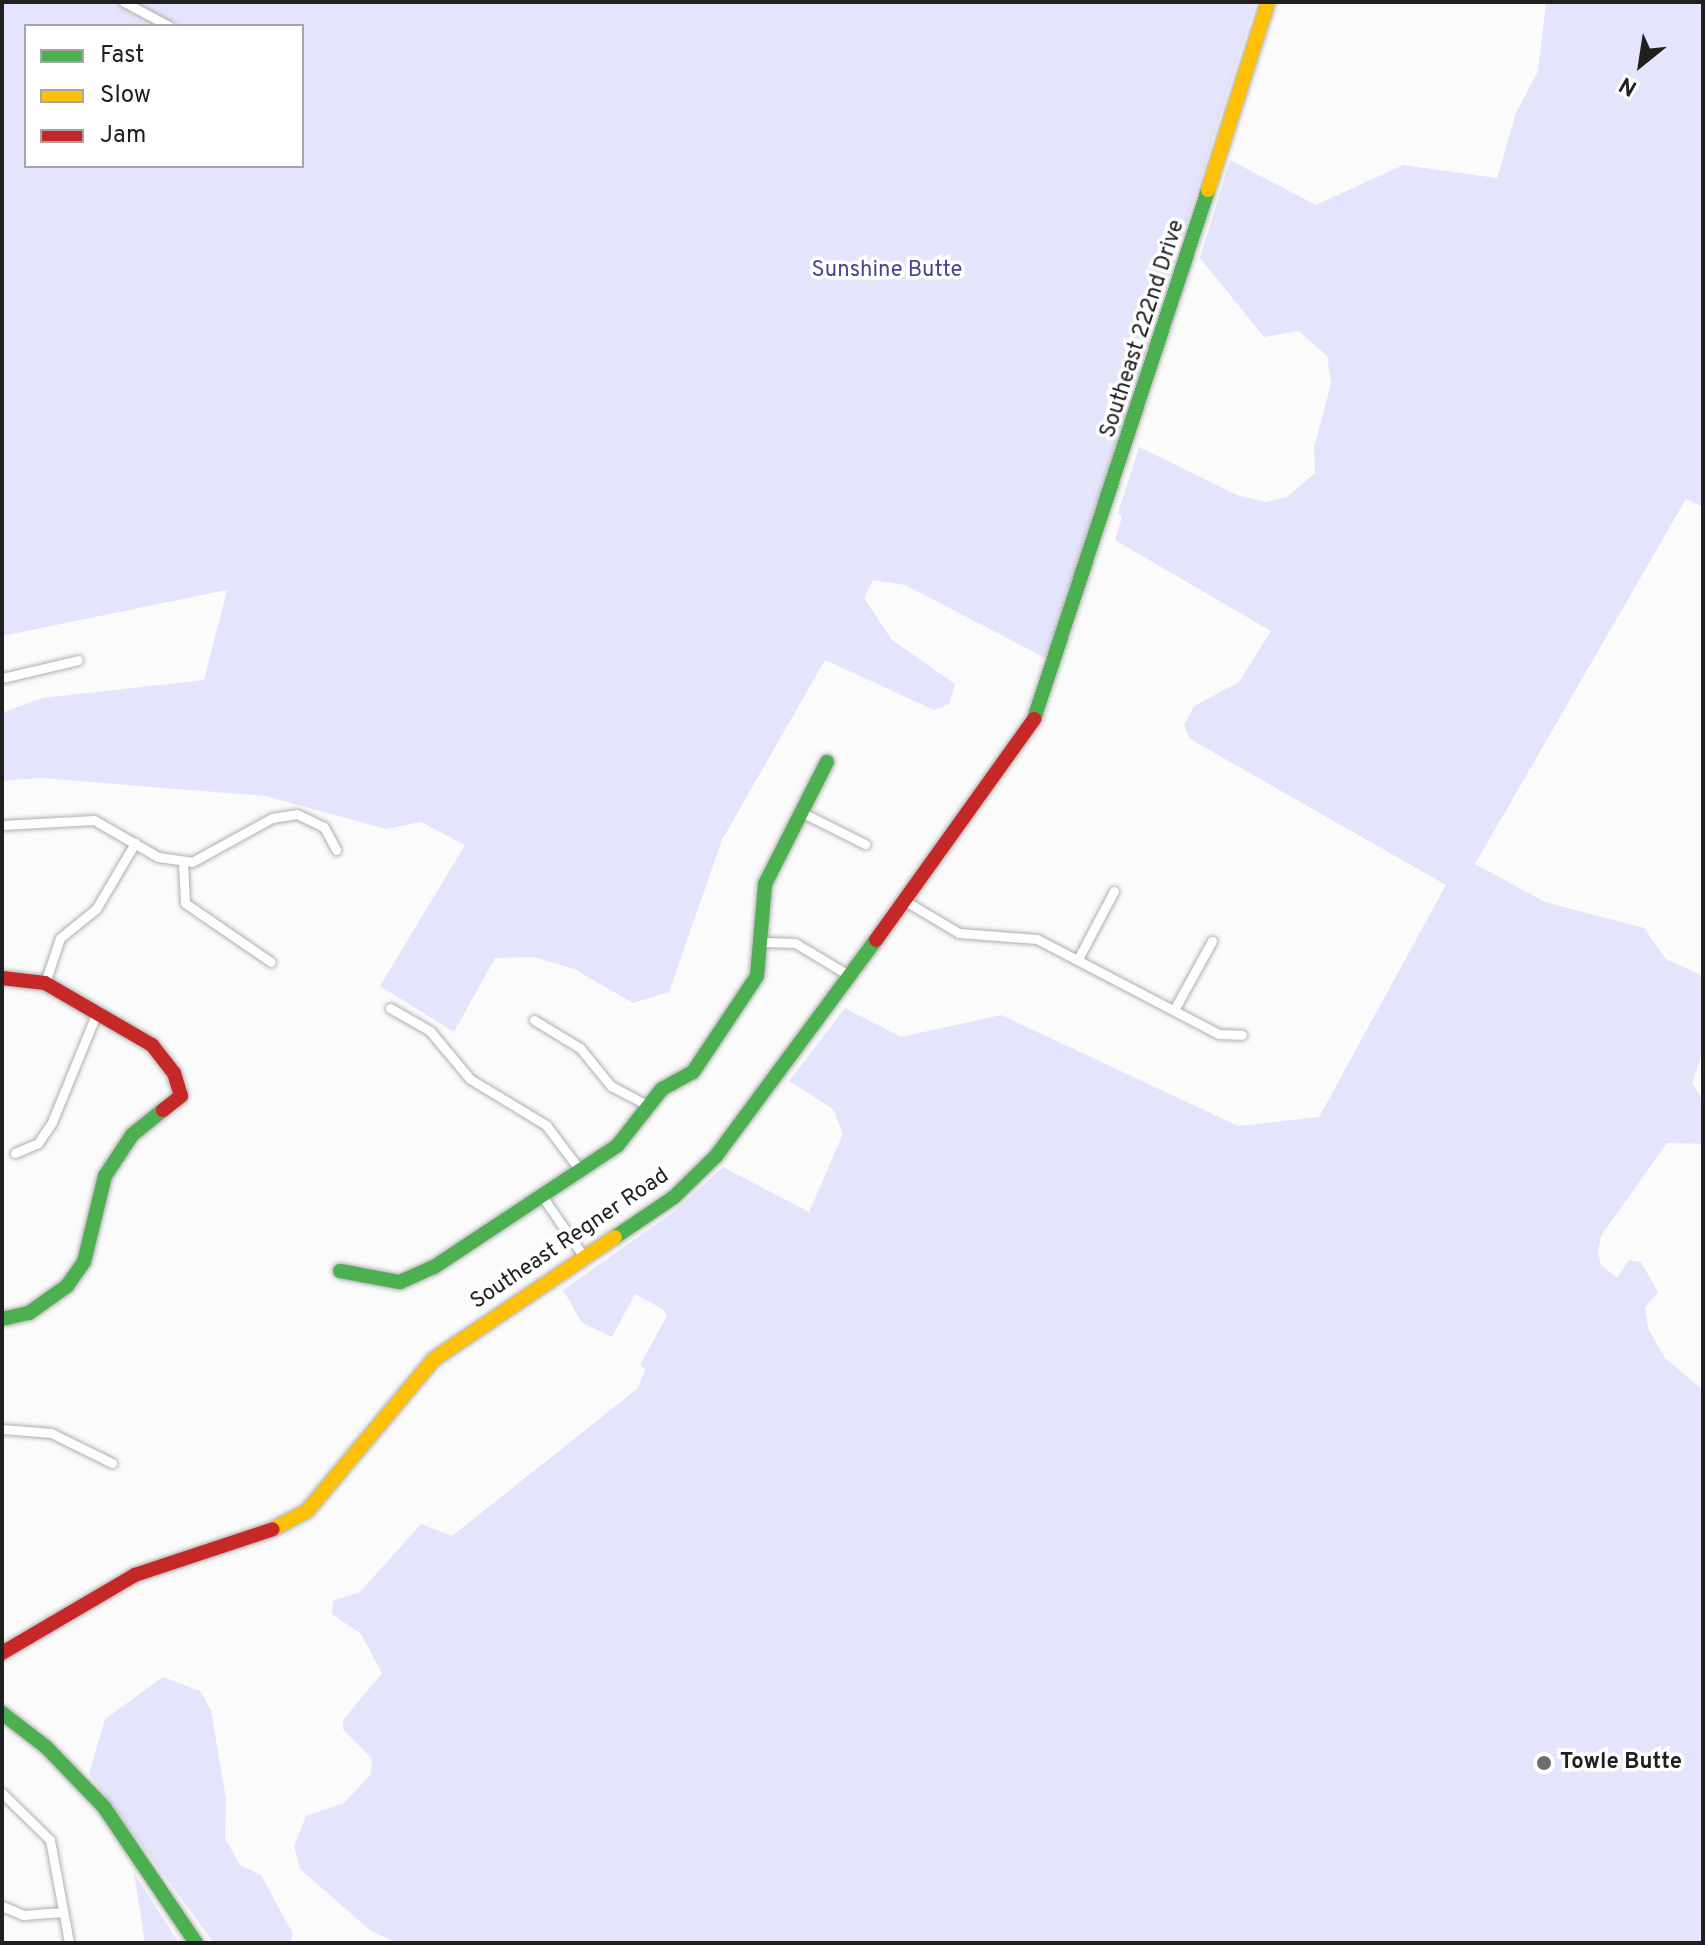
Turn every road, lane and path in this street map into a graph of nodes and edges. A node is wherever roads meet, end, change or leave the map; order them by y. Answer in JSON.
{"nodes":[{"id":1,"x":124,"y":2,"type":"edge"},
{"id":2,"x":1268,"y":2,"type":"edge"},
{"id":3,"x":165,"y":24,"type":"edge"},
{"id":4,"x":78,"y":660,"type":"dead end"},
{"id":5,"x":1059,"y":669,"type":"joint"},
{"id":6,"x":2,"y":678,"type":"edge"},
{"id":7,"x":827,"y":762,"type":"dead end"},
{"id":8,"x":801,"y":812,"type":"junction"},
{"id":9,"x":2,"y":825,"type":"edge"},
{"id":10,"x":135,"y":843,"type":"junction"},
{"id":11,"x":865,"y":844,"type":"dead end"},
{"id":12,"x":336,"y":850,"type":"dead end"},
{"id":13,"x":183,"y":862,"type":"junction"},
{"id":14,"x":1114,"y":891,"type":"dead end"},
{"id":15,"x":905,"y":901,"type":"junction"},
{"id":16,"x":1212,"y":941,"type":"dead end"},
{"id":17,"x":765,"y":942,"type":"junction"},
{"id":18,"x":1078,"y":959,"type":"junction"},
{"id":19,"x":271,"y":962,"type":"dead end"},
{"id":20,"x":850,"y":976,"type":"junction"},
{"id":21,"x":2,"y":978,"type":"edge"},
{"id":22,"x":45,"y":983,"type":"junction"},
{"id":23,"x":390,"y":1008,"type":"dead end"},
{"id":24,"x":98,"y":1010,"type":"junction"},
{"id":25,"x":1174,"y":1010,"type":"junction"},
{"id":26,"x":534,"y":1020,"type":"dead end"},
{"id":27,"x":1242,"y":1035,"type":"dead end"},
{"id":28,"x":647,"y":1105,"type":"junction"},
{"id":29,"x":15,"y":1153,"type":"dead end"},
{"id":30,"x":580,"y":1170,"type":"junction"},
{"id":31,"x":542,"y":1196,"type":"junction"},
{"id":32,"x":584,"y":1257,"type":"junction"},
{"id":33,"x":340,"y":1271,"type":"dead end"},
{"id":34,"x":2,"y":1319,"type":"edge"},
{"id":35,"x":2,"y":1429,"type":"edge"},
{"id":36,"x":112,"y":1463,"type":"dead end"},
{"id":37,"x":2,"y":1653,"type":"edge"},
{"id":38,"x":2,"y":1713,"type":"edge"},
{"id":39,"x":2,"y":1793,"type":"edge"},
{"id":40,"x":2,"y":1906,"type":"edge"},
{"id":41,"x":63,"y":1912,"type":"junction"},
{"id":42,"x":69,"y":1943,"type":"edge"},
{"id":43,"x":196,"y":1943,"type":"edge"}],
"edges":[{"from":1,"to":3,"type":"street"},
{"from":2,"to":5,"type":"main road","name":"Southeast 222nd Drive"},
{"from":4,"to":6,"type":"street"},
{"from":5,"to":15,"type":"main road","name":"Southeast Regner Road"},
{"from":7,"to":8,"type":"main road"},
{"from":8,"to":11,"type":"street"},
{"from":8,"to":17,"type":"main road"},
{"from":9,"to":10,"type":"street"},
{"from":10,"to":13,"type":"street"},
{"from":10,"to":22,"type":"street"},
{"from":12,"to":13,"type":"street"},
{"from":13,"to":19,"type":"street"},
{"from":14,"to":18,"type":"street"},
{"from":15,"to":18,"type":"street"},
{"from":15,"to":20,"type":"main road","name":"Southeast Regner Road"},
{"from":16,"to":25,"type":"street"},
{"from":17,"to":20,"type":"street"},
{"from":17,"to":28,"type":"main road"},
{"from":18,"to":25,"type":"street"},
{"from":20,"to":32,"type":"main road","name":"Southeast Regner Road"},
{"from":21,"to":22,"type":"main road"},
{"from":22,"to":24,"type":"main road"},
{"from":23,"to":30,"type":"street"},
{"from":24,"to":29,"type":"street"},
{"from":24,"to":34,"type":"main road"},
{"from":25,"to":27,"type":"street"},
{"from":26,"to":28,"type":"street"},
{"from":28,"to":30,"type":"main road"},
{"from":30,"to":31,"type":"main road"},
{"from":31,"to":32,"type":"street"},
{"from":31,"to":33,"type":"main road"},
{"from":32,"to":37,"type":"main road","name":"Southeast Regner Road"},
{"from":35,"to":36,"type":"street"},
{"from":38,"to":43,"type":"main road"},
{"from":39,"to":41,"type":"street"},
{"from":40,"to":41,"type":"street"},
{"from":41,"to":42,"type":"street"}]}
